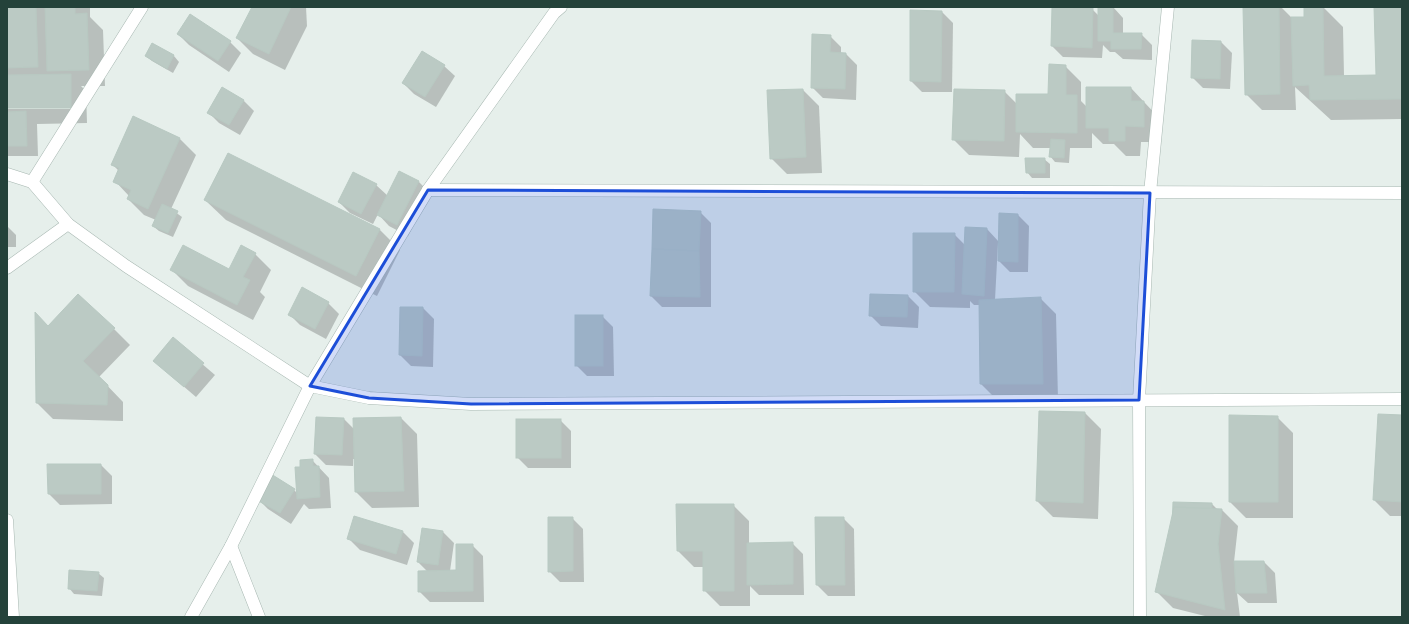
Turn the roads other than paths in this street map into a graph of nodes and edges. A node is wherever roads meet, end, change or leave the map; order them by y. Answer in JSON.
{"nodes":[{"id":1,"x":142,"y":7,"type":"edge"},
{"id":2,"x":1168,"y":7,"type":"edge"},
{"id":3,"x":556,"y":9,"type":"edge"},
{"id":4,"x":7,"y":174,"type":"edge"},
{"id":5,"x":32,"y":182,"type":"junction"},
{"id":6,"x":428,"y":190,"type":"junction"},
{"id":7,"x":1150,"y":193,"type":"junction"},
{"id":8,"x":1402,"y":193,"type":"edge"},
{"id":9,"x":68,"y":224,"type":"junction"},
{"id":10,"x":7,"y":268,"type":"edge"},
{"id":11,"x":310,"y":386,"type":"junction"},
{"id":12,"x":1402,"y":399,"type":"edge"},
{"id":13,"x":1138,"y":400,"type":"junction"},
{"id":14,"x":7,"y":520,"type":"edge"},
{"id":15,"x":231,"y":546,"type":"junction"},
{"id":16,"x":13,"y":617,"type":"edge"},
{"id":17,"x":191,"y":617,"type":"edge"},
{"id":18,"x":259,"y":617,"type":"edge"},
{"id":19,"x":1140,"y":617,"type":"edge"}],
"edges":[{"from":1,"to":5,"type":"street"},
{"from":2,"to":7,"type":"street"},
{"from":3,"to":6,"type":"street"},
{"from":4,"to":5,"type":"street"},
{"from":5,"to":9,"type":"street"},
{"from":6,"to":7,"type":"street"},
{"from":6,"to":11,"type":"street"},
{"from":7,"to":8,"type":"street"},
{"from":7,"to":13,"type":"street"},
{"from":9,"to":10,"type":"street"},
{"from":9,"to":11,"type":"street"},
{"from":11,"to":13,"type":"street"},
{"from":11,"to":15,"type":"street"},
{"from":12,"to":13,"type":"street"},
{"from":13,"to":19,"type":"street"},
{"from":14,"to":16,"type":"street"},
{"from":15,"to":17,"type":"street"},
{"from":15,"to":18,"type":"street"}]}
